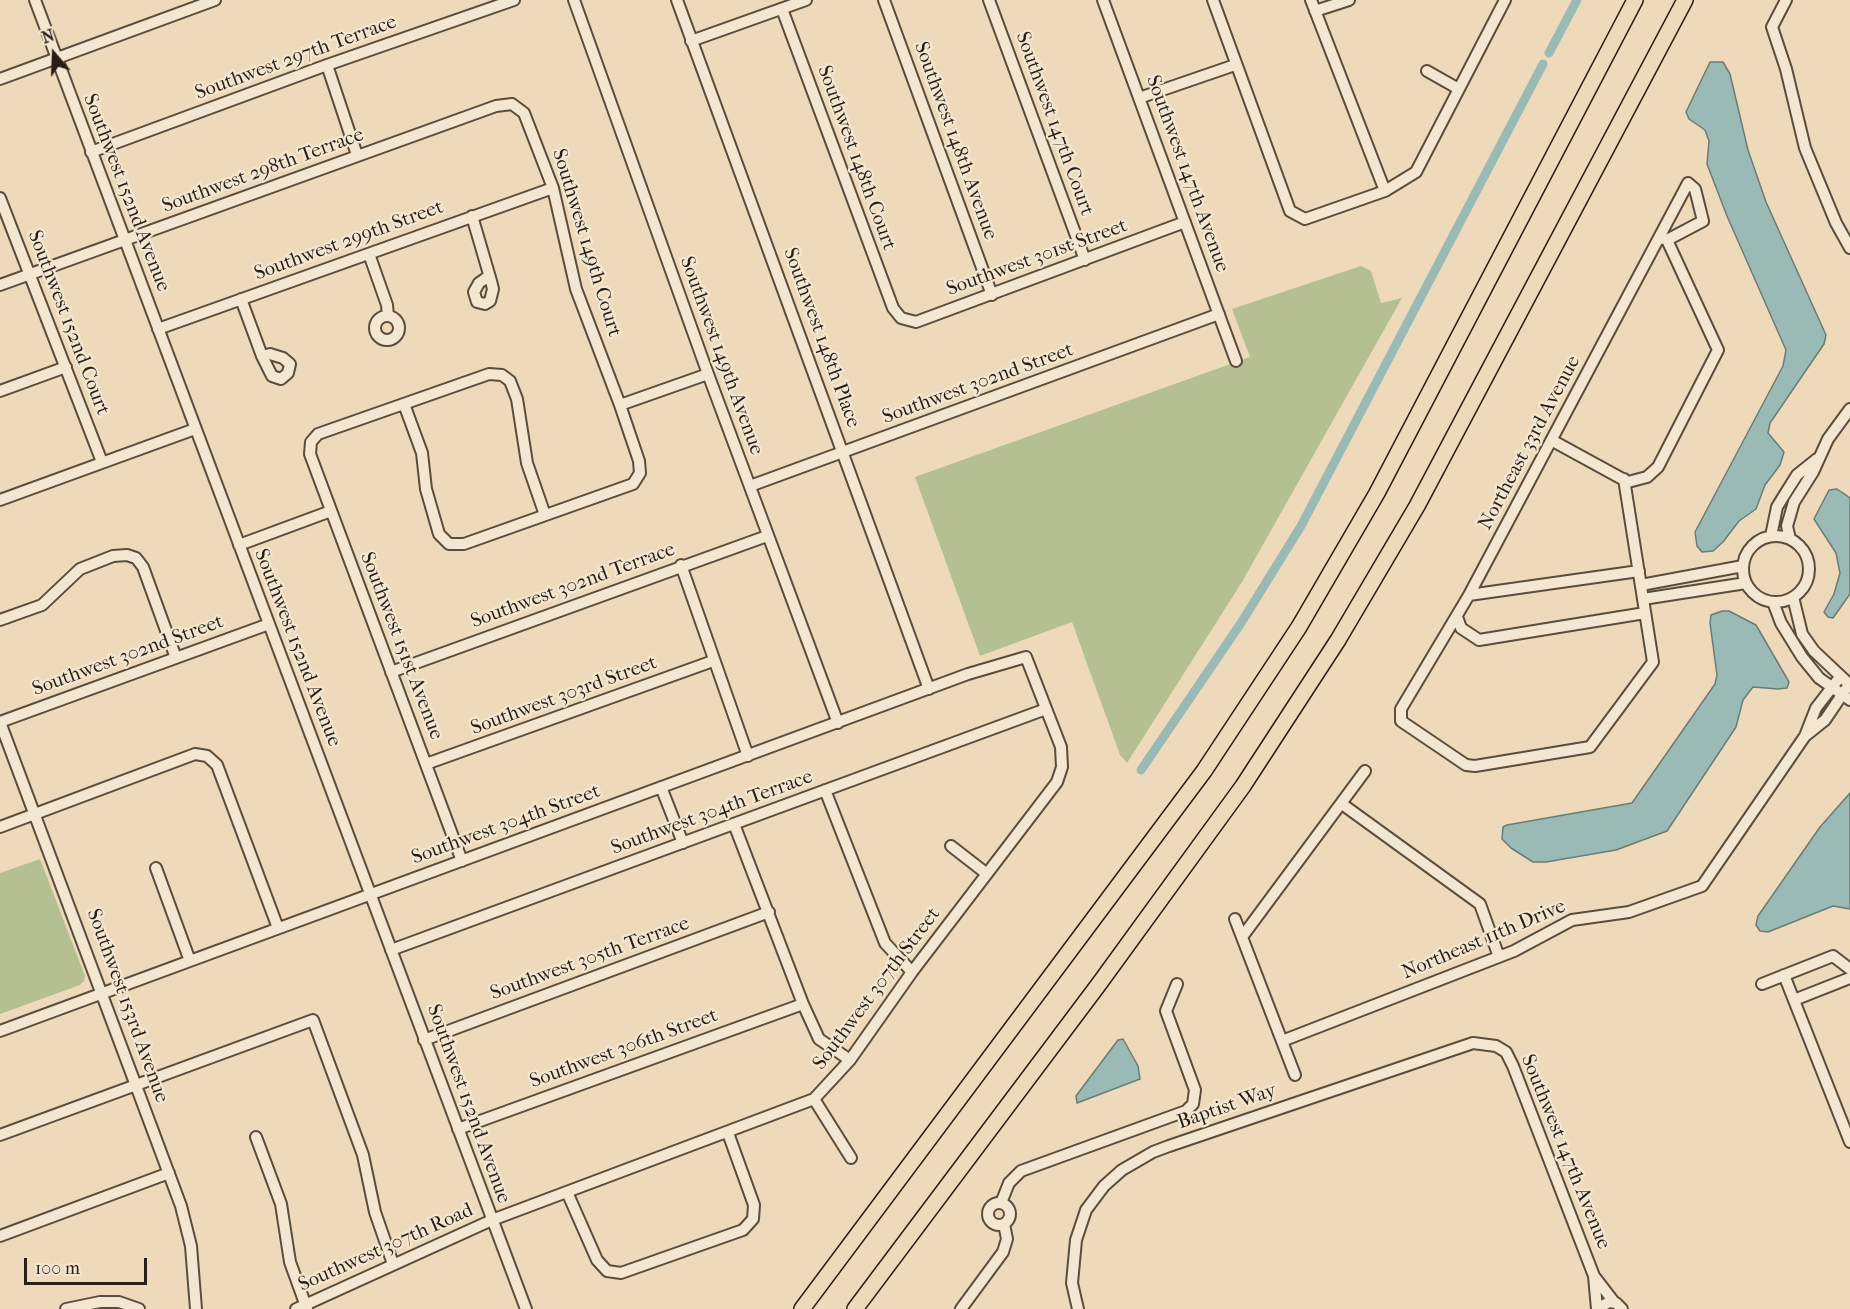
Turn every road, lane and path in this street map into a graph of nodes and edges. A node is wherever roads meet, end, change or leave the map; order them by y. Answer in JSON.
{"nodes":[{"id":1,"x":35,"y":0,"type":"edge"},
{"id":2,"x":215,"y":0,"type":"edge"},
{"id":3,"x":514,"y":0,"type":"edge"},
{"id":4,"x":574,"y":0,"type":"edge"},
{"id":5,"x":676,"y":0,"type":"edge"},
{"id":6,"x":806,"y":0,"type":"edge"},
{"id":7,"x":884,"y":0,"type":"edge"},
{"id":8,"x":989,"y":0,"type":"edge"},
{"id":9,"x":1103,"y":0,"type":"edge"},
{"id":10,"x":1213,"y":0,"type":"edge"},
{"id":11,"x":1311,"y":0,"type":"edge"},
{"id":12,"x":1349,"y":0,"type":"edge"},
{"id":13,"x":1504,"y":0,"type":"edge"},
{"id":14,"x":1635,"y":0,"type":"edge"},
{"id":15,"x":1685,"y":0,"type":"edge"},
{"id":16,"x":1786,"y":0,"type":"edge"},
{"id":17,"x":782,"y":9,"type":"junction"},
{"id":18,"x":1315,"y":11,"type":"junction"},
{"id":19,"x":691,"y":41,"type":"junction"},
{"id":20,"x":57,"y":58,"type":"junction"},
{"id":21,"x":327,"y":65,"type":"junction"},
{"id":22,"x":1235,"y":65,"type":"junction"},
{"id":23,"x":1428,"y":71,"type":"dead end"},
{"id":24,"x":0,"y":79,"type":"edge"},
{"id":25,"x":1457,"y":88,"type":"junction"},
{"id":26,"x":1139,"y":98,"type":"junction"},
{"id":27,"x":505,"y":104,"type":"joint"},
{"id":28,"x":91,"y":152,"type":"junction"},
{"id":29,"x":357,"y":155,"type":"junction"},
{"id":30,"x":553,"y":188,"type":"junction"},
{"id":31,"x":1385,"y":190,"type":"junction"},
{"id":32,"x":0,"y":198,"type":"edge"},
{"id":33,"x":472,"y":216,"type":"junction"},
{"id":34,"x":1185,"y":222,"type":"junction"},
{"id":35,"x":1663,"y":238,"type":"junction"},
{"id":36,"x":124,"y":241,"type":"junction"},
{"id":37,"x":1850,"y":248,"type":"edge"},
{"id":38,"x":369,"y":254,"type":"junction"},
{"id":39,"x":1085,"y":260,"type":"junction"},
{"id":40,"x":30,"y":274,"type":"junction"},
{"id":41,"x":489,"y":276,"type":"dead end"},
{"id":42,"x":0,"y":285,"type":"edge"},
{"id":43,"x":992,"y":295,"type":"junction"},
{"id":44,"x":241,"y":299,"type":"junction"},
{"id":45,"x":1219,"y":314,"type":"junction"},
{"id":46,"x":388,"y":316,"type":"dead end"},
{"id":47,"x":901,"y":318,"type":"joint"},
{"id":48,"x":158,"y":329,"type":"junction"},
{"id":49,"x":262,"y":356,"type":"dead end"},
{"id":50,"x":1236,"y":361,"type":"dead end"},
{"id":51,"x":66,"y":368,"type":"junction"},
{"id":52,"x":708,"y":374,"type":"junction"},
{"id":53,"x":0,"y":391,"type":"edge"},
{"id":54,"x":404,"y":404,"type":"junction"},
{"id":55,"x":620,"y":405,"type":"junction"},
{"id":56,"x":1850,"y":409,"type":"edge"},
{"id":57,"x":195,"y":429,"type":"junction"},
{"id":58,"x":1553,"y":441,"type":"junction"},
{"id":59,"x":843,"y":453,"type":"junction"},
{"id":60,"x":1817,"y":458,"type":"junction"},
{"id":61,"x":102,"y":462,"type":"junction"},
{"id":62,"x":1626,"y":481,"type":"junction"},
{"id":63,"x":750,"y":486,"type":"junction"},
{"id":64,"x":0,"y":500,"type":"edge"},
{"id":65,"x":331,"y":511,"type":"junction"},
{"id":66,"x":545,"y":515,"type":"junction"},
{"id":67,"x":767,"y":536,"type":"junction"},
{"id":68,"x":1771,"y":536,"type":"junction"},
{"id":69,"x":1790,"y":539,"type":"junction"},
{"id":70,"x":239,"y":545,"type":"junction"},
{"id":71,"x":681,"y":565,"type":"junction"},
{"id":72,"x":1743,"y":566,"type":"junction"},
{"id":73,"x":1638,"y":571,"type":"junction"},
{"id":74,"x":1746,"y":583,"type":"junction"},
{"id":75,"x":1641,"y":585,"type":"junction"},
{"id":76,"x":1469,"y":595,"type":"junction"},
{"id":77,"x":1793,"y":597,"type":"junction"},
{"id":78,"x":1643,"y":599,"type":"junction"},
{"id":79,"x":1773,"y":602,"type":"junction"},
{"id":80,"x":1645,"y":613,"type":"junction"},
{"id":81,"x":1457,"y":617,"type":"junction"},
{"id":82,"x":0,"y":620,"type":"edge"},
{"id":83,"x":269,"y":624,"type":"junction"},
{"id":84,"x":176,"y":658,"type":"junction"},
{"id":85,"x":713,"y":661,"type":"junction"},
{"id":86,"x":391,"y":672,"type":"junction"},
{"id":87,"x":1840,"y":677,"type":"junction"},
{"id":88,"x":1850,"y":684,"type":"edge"},
{"id":89,"x":1831,"y":687,"type":"junction"},
{"id":90,"x":929,"y":689,"type":"junction"},
{"id":91,"x":1846,"y":698,"type":"edge"},
{"id":92,"x":1046,"y":709,"type":"junction"},
{"id":93,"x":0,"y":722,"type":"edge"},
{"id":94,"x":838,"y":723,"type":"junction"},
{"id":95,"x":1805,"y":736,"type":"junction"},
{"id":96,"x":748,"y":756,"type":"junction"},
{"id":97,"x":426,"y":764,"type":"junction"},
{"id":98,"x":1365,"y":771,"type":"dead end"},
{"id":99,"x":661,"y":787,"type":"junction"},
{"id":100,"x":825,"y":790,"type":"junction"},
{"id":101,"x":1342,"y":804,"type":"junction"},
{"id":102,"x":36,"y":814,"type":"junction"},
{"id":103,"x":734,"y":824,"type":"junction"},
{"id":104,"x":0,"y":827,"type":"edge"},
{"id":105,"x":683,"y":843,"type":"junction"},
{"id":106,"x":951,"y":846,"type":"dead end"},
{"id":107,"x":462,"y":861,"type":"junction"},
{"id":108,"x":156,"y":868,"type":"dead end"},
{"id":109,"x":987,"y":874,"type":"junction"},
{"id":110,"x":370,"y":894,"type":"junction"},
{"id":111,"x":769,"y":912,"type":"junction"},
{"id":112,"x":1235,"y":918,"type":"dead end"},
{"id":113,"x":278,"y":928,"type":"junction"},
{"id":114,"x":1242,"y":937,"type":"junction"},
{"id":115,"x":391,"y":950,"type":"junction"},
{"id":116,"x":1499,"y":957,"type":"junction"},
{"id":117,"x":190,"y":961,"type":"junction"},
{"id":118,"x":1850,"y":969,"type":"edge"},
{"id":119,"x":912,"y":972,"type":"junction"},
{"id":120,"x":1784,"y":975,"type":"junction"},
{"id":121,"x":1850,"y":978,"type":"edge"},
{"id":122,"x":1177,"y":984,"type":"dead end"},
{"id":123,"x":1762,"y":984,"type":"dead end"},
{"id":124,"x":103,"y":993,"type":"junction"},
{"id":125,"x":1794,"y":1000,"type":"junction"},
{"id":126,"x":803,"y":1004,"type":"junction"},
{"id":127,"x":0,"y":1031,"type":"edge"},
{"id":128,"x":424,"y":1040,"type":"junction"},
{"id":129,"x":1282,"y":1041,"type":"junction"},
{"id":130,"x":1496,"y":1046,"type":"joint"},
{"id":131,"x":850,"y":1060,"type":"junction"},
{"id":132,"x":1295,"y":1075,"type":"dead end"},
{"id":133,"x":136,"y":1085,"type":"junction"},
{"id":134,"x":814,"y":1099,"type":"junction"},
{"id":135,"x":458,"y":1129,"type":"junction"},
{"id":136,"x":728,"y":1133,"type":"junction"},
{"id":137,"x":0,"y":1135,"type":"edge"},
{"id":138,"x":256,"y":1137,"type":"dead end"},
{"id":139,"x":1850,"y":1142,"type":"edge"},
{"id":140,"x":851,"y":1158,"type":"dead end"},
{"id":141,"x":169,"y":1173,"type":"junction"},
{"id":142,"x":567,"y":1192,"type":"junction"},
{"id":143,"x":1001,"y":1203,"type":"junction"},
{"id":144,"x":492,"y":1220,"type":"junction"},
{"id":145,"x":1004,"y":1224,"type":"junction"},
{"id":146,"x":0,"y":1236,"type":"edge"},
{"id":147,"x":393,"y":1264,"type":"junction"},
{"id":148,"x":1594,"y":1276,"type":"junction"},
{"id":149,"x":100,"y":1305,"type":"edge"},
{"id":150,"x":1618,"y":1305,"type":"edge"},
{"id":151,"x":303,"y":1308,"type":"edge"},
{"id":152,"x":66,"y":1309,"type":"edge"},
{"id":153,"x":139,"y":1309,"type":"edge"},
{"id":154,"x":196,"y":1309,"type":"edge"},
{"id":155,"x":526,"y":1309,"type":"edge"},
{"id":156,"x":802,"y":1309,"type":"edge"},
{"id":157,"x":855,"y":1309,"type":"edge"},
{"id":158,"x":961,"y":1309,"type":"edge"},
{"id":159,"x":1078,"y":1309,"type":"edge"},
{"id":160,"x":1597,"y":1309,"type":"edge"}],
"edges":[{"from":1,"to":20,"type":"street","name":"Southwest 152nd Avenue"},
{"from":2,"to":20,"type":"street"},
{"from":3,"to":21,"type":"street","name":"Southwest 297th Terrace"},
{"from":4,"to":52,"type":"street","name":"Southwest 149th Avenue"},
{"from":5,"to":19,"type":"street","name":"Southwest 148th Place"},
{"from":6,"to":17,"type":"street"},
{"from":7,"to":43,"type":"street","name":"Southwest 148th Avenue"},
{"from":8,"to":39,"type":"street","name":"Southwest 147th Court"},
{"from":9,"to":26,"type":"street","name":"Southwest 147th Avenue"},
{"from":10,"to":22,"type":"street"},
{"from":11,"to":18,"type":"street"},
{"from":12,"to":18,"type":"street"},
{"from":13,"to":25,"type":"street"},
{"from":14,"to":156,"type":"highway"},
{"from":15,"to":157,"type":"highway"},
{"from":16,"to":37,"type":"street"},
{"from":17,"to":19,"type":"street"},
{"from":17,"to":47,"type":"street","name":"Southwest 148th Court"},
{"from":18,"to":31,"type":"street"},
{"from":19,"to":59,"type":"street","name":"Southwest 148th Place"},
{"from":20,"to":24,"type":"street"},
{"from":20,"to":28,"type":"street","name":"Southwest 152nd Avenue"},
{"from":21,"to":28,"type":"street","name":"Southwest 297th Terrace"},
{"from":21,"to":29,"type":"street"},
{"from":22,"to":26,"type":"street"},
{"from":22,"to":31,"type":"street"},
{"from":23,"to":25,"type":"street"},
{"from":25,"to":31,"type":"street"},
{"from":26,"to":34,"type":"street","name":"Southwest 147th Avenue"},
{"from":27,"to":29,"type":"street","name":"Southwest 298th Terrace"},
{"from":27,"to":30,"type":"street","name":"Southwest 149th Court"},
{"from":28,"to":36,"type":"street","name":"Southwest 152nd Avenue"},
{"from":29,"to":36,"type":"street","name":"Southwest 298th Terrace"},
{"from":30,"to":33,"type":"street","name":"Southwest 299th Street"},
{"from":30,"to":55,"type":"street","name":"Southwest 149th Court"},
{"from":32,"to":40,"type":"street","name":"Southwest 152nd Court"},
{"from":33,"to":38,"type":"street","name":"Southwest 299th Street"},
{"from":33,"to":41,"type":"street"},
{"from":34,"to":39,"type":"street","name":"Southwest 301st Street"},
{"from":34,"to":45,"type":"street","name":"Southwest 147th Avenue"},
{"from":35,"to":35,"type":"street","name":"Northeast 33rd Avenue"},
{"from":35,"to":58,"type":"street","name":"Northeast 33rd Avenue"},
{"from":35,"to":62,"type":"street"},
{"from":36,"to":40,"type":"street","name":"Southwest 298th Terrace"},
{"from":36,"to":48,"type":"street","name":"Southwest 152nd Avenue"},
{"from":38,"to":44,"type":"street","name":"Southwest 299th Street"},
{"from":38,"to":46,"type":"street"},
{"from":39,"to":43,"type":"street","name":"Southwest 301st Street"},
{"from":40,"to":42,"type":"street","name":"Southwest 298th Terrace"},
{"from":40,"to":51,"type":"street","name":"Southwest 152nd Court"},
{"from":43,"to":47,"type":"street","name":"Southwest 301st Street"},
{"from":44,"to":48,"type":"street","name":"Southwest 299th Street"},
{"from":44,"to":49,"type":"street"},
{"from":45,"to":50,"type":"street","name":"Southwest 147th Avenue"},
{"from":45,"to":59,"type":"street","name":"Southwest 302nd Street"},
{"from":48,"to":57,"type":"street","name":"Southwest 152nd Avenue"},
{"from":51,"to":53,"type":"street"},
{"from":51,"to":61,"type":"street","name":"Southwest 152nd Court"},
{"from":52,"to":55,"type":"street"},
{"from":52,"to":63,"type":"street","name":"Southwest 149th Avenue"},
{"from":54,"to":65,"type":"street","name":"Southwest 151st Avenue"},
{"from":54,"to":66,"type":"street"},
{"from":54,"to":66,"type":"street"},
{"from":55,"to":66,"type":"street","name":"Southwest 149th Court"},
{"from":56,"to":60,"type":"street"},
{"from":57,"to":61,"type":"street"},
{"from":57,"to":70,"type":"street","name":"Southwest 152nd Avenue"},
{"from":58,"to":62,"type":"street"},
{"from":58,"to":76,"type":"street","name":"Northeast 33rd Avenue"},
{"from":59,"to":63,"type":"street","name":"Southwest 302nd Street"},
{"from":59,"to":90,"type":"street","name":"Southwest 148th Place"},
{"from":60,"to":68,"type":"street"},
{"from":60,"to":69,"type":"street"},
{"from":61,"to":64,"type":"street"},
{"from":62,"to":73,"type":"street"},
{"from":63,"to":67,"type":"street","name":"Southwest 149th Avenue"},
{"from":65,"to":70,"type":"street"},
{"from":65,"to":86,"type":"street","name":"Southwest 151st Avenue"},
{"from":67,"to":71,"type":"street","name":"Southwest 302nd Terrace"},
{"from":67,"to":94,"type":"street","name":"Southwest 149th Avenue"},
{"from":68,"to":69,"type":"street"},
{"from":68,"to":72,"type":"street"},
{"from":69,"to":77,"type":"street"},
{"from":70,"to":83,"type":"street","name":"Southwest 152nd Avenue"},
{"from":71,"to":85,"type":"street"},
{"from":71,"to":86,"type":"street","name":"Southwest 302nd Terrace"},
{"from":72,"to":74,"type":"street"},
{"from":72,"to":75,"type":"street"},
{"from":73,"to":75,"type":"street"},
{"from":73,"to":76,"type":"street"},
{"from":74,"to":78,"type":"street"},
{"from":74,"to":79,"type":"street"},
{"from":75,"to":78,"type":"street"},
{"from":76,"to":81,"type":"street","name":"Northeast 33rd Avenue"},
{"from":77,"to":79,"type":"street"},
{"from":77,"to":87,"type":"street"},
{"from":78,"to":80,"type":"street"},
{"from":79,"to":89,"type":"street"},
{"from":80,"to":81,"type":"street"},
{"from":80,"to":81,"type":"street","name":"Northeast 33rd Avenue"},
{"from":82,"to":84,"type":"street"},
{"from":83,"to":84,"type":"street","name":"Southwest 302nd Street"},
{"from":83,"to":110,"type":"street","name":"Southwest 152nd Avenue"},
{"from":84,"to":93,"type":"street","name":"Southwest 302nd Street"},
{"from":85,"to":96,"type":"street"},
{"from":85,"to":97,"type":"street","name":"Southwest 303rd Street"},
{"from":86,"to":97,"type":"street","name":"Southwest 151st Avenue"},
{"from":87,"to":88,"type":"street"},
{"from":87,"to":89,"type":"street","name":"Northeast 11th Drive"},
{"from":88,"to":91,"type":"street","name":"Northeast 11th Drive"},
{"from":89,"to":91,"type":"street"},
{"from":89,"to":95,"type":"street","name":"Northeast 11th Drive"},
{"from":90,"to":92,"type":"street","name":"Southwest 304th Street"},
{"from":90,"to":94,"type":"street","name":"Southwest 304th Street"},
{"from":91,"to":95,"type":"street","name":"Northeast 11th Drive"},
{"from":92,"to":100,"type":"street","name":"Southwest 304th Terrace"},
{"from":92,"to":109,"type":"street","name":"Southwest 307th Street"},
{"from":93,"to":102,"type":"street","name":"Southwest 153rd Avenue"},
{"from":94,"to":96,"type":"street","name":"Southwest 304th Street"},
{"from":95,"to":116,"type":"street","name":"Northeast 11th Drive"},
{"from":96,"to":99,"type":"street","name":"Southwest 304th Street"},
{"from":97,"to":107,"type":"street","name":"Southwest 151st Avenue"},
{"from":98,"to":101,"type":"street"},
{"from":99,"to":105,"type":"street"},
{"from":99,"to":107,"type":"street","name":"Southwest 304th Street"},
{"from":100,"to":103,"type":"street","name":"Southwest 304th Terrace"},
{"from":100,"to":119,"type":"street"},
{"from":101,"to":114,"type":"street"},
{"from":101,"to":116,"type":"street"},
{"from":102,"to":104,"type":"street"},
{"from":102,"to":113,"type":"street"},
{"from":102,"to":124,"type":"street","name":"Southwest 153rd Avenue"},
{"from":103,"to":105,"type":"street","name":"Southwest 304th Terrace"},
{"from":103,"to":111,"type":"street"},
{"from":105,"to":115,"type":"street","name":"Southwest 304th Terrace"},
{"from":106,"to":109,"type":"street"},
{"from":107,"to":110,"type":"street","name":"Southwest 304th Street"},
{"from":108,"to":117,"type":"street"},
{"from":109,"to":119,"type":"street","name":"Southwest 307th Street"},
{"from":110,"to":113,"type":"street","name":"Southwest 304th Street"},
{"from":110,"to":115,"type":"street","name":"Southwest 152nd Avenue"},
{"from":111,"to":126,"type":"street"},
{"from":111,"to":128,"type":"street","name":"Southwest 305th Terrace"},
{"from":112,"to":114,"type":"street"},
{"from":113,"to":117,"type":"street","name":"Southwest 304th Street"},
{"from":114,"to":129,"type":"street"},
{"from":115,"to":128,"type":"street","name":"Southwest 152nd Avenue"},
{"from":116,"to":129,"type":"street","name":"Northeast 11th Drive"},
{"from":117,"to":124,"type":"street","name":"Southwest 304th Street"},
{"from":118,"to":120,"type":"street"},
{"from":119,"to":131,"type":"street","name":"Southwest 307th Street"},
{"from":120,"to":123,"type":"street"},
{"from":120,"to":125,"type":"street"},
{"from":121,"to":125,"type":"street"},
{"from":122,"to":143,"type":"street"},
{"from":124,"to":127,"type":"street","name":"Southwest 304th Street"},
{"from":124,"to":133,"type":"street","name":"Southwest 153rd Avenue"},
{"from":125,"to":139,"type":"street"},
{"from":126,"to":131,"type":"street"},
{"from":126,"to":135,"type":"street","name":"Southwest 306th Street"},
{"from":128,"to":135,"type":"street","name":"Southwest 152nd Avenue"},
{"from":129,"to":132,"type":"street"},
{"from":130,"to":148,"type":"street","name":"Southwest 147th Avenue"},
{"from":130,"to":159,"type":"street","name":"Baptist Way"},
{"from":131,"to":134,"type":"street","name":"Southwest 307th Street"},
{"from":133,"to":137,"type":"street"},
{"from":133,"to":141,"type":"street","name":"Southwest 153rd Avenue"},
{"from":133,"to":147,"type":"street"},
{"from":134,"to":136,"type":"street","name":"Southwest 307th Street"},
{"from":134,"to":140,"type":"street"},
{"from":135,"to":144,"type":"street","name":"Southwest 152nd Avenue"},
{"from":136,"to":142,"type":"street","name":"Southwest 307th Street"},
{"from":136,"to":142,"type":"street"},
{"from":138,"to":151,"type":"street"},
{"from":141,"to":146,"type":"street"},
{"from":141,"to":154,"type":"street","name":"Southwest 153rd Avenue"},
{"from":142,"to":144,"type":"street","name":"Southwest 307th Street"},
{"from":143,"to":145,"type":"street"},
{"from":143,"to":145,"type":"street"},
{"from":144,"to":147,"type":"street","name":"Southwest 307th Road"},
{"from":144,"to":155,"type":"street","name":"Southwest 152nd Avenue"},
{"from":145,"to":158,"type":"street"},
{"from":147,"to":151,"type":"street","name":"Southwest 307th Road"},
{"from":148,"to":150,"type":"street","name":"Southwest 147th Avenue"},
{"from":148,"to":160,"type":"street","name":"Southwest 147th Avenue"},
{"from":149,"to":152,"type":"street"},
{"from":149,"to":153,"type":"street"},
{"from":150,"to":160,"type":"street"}]}
